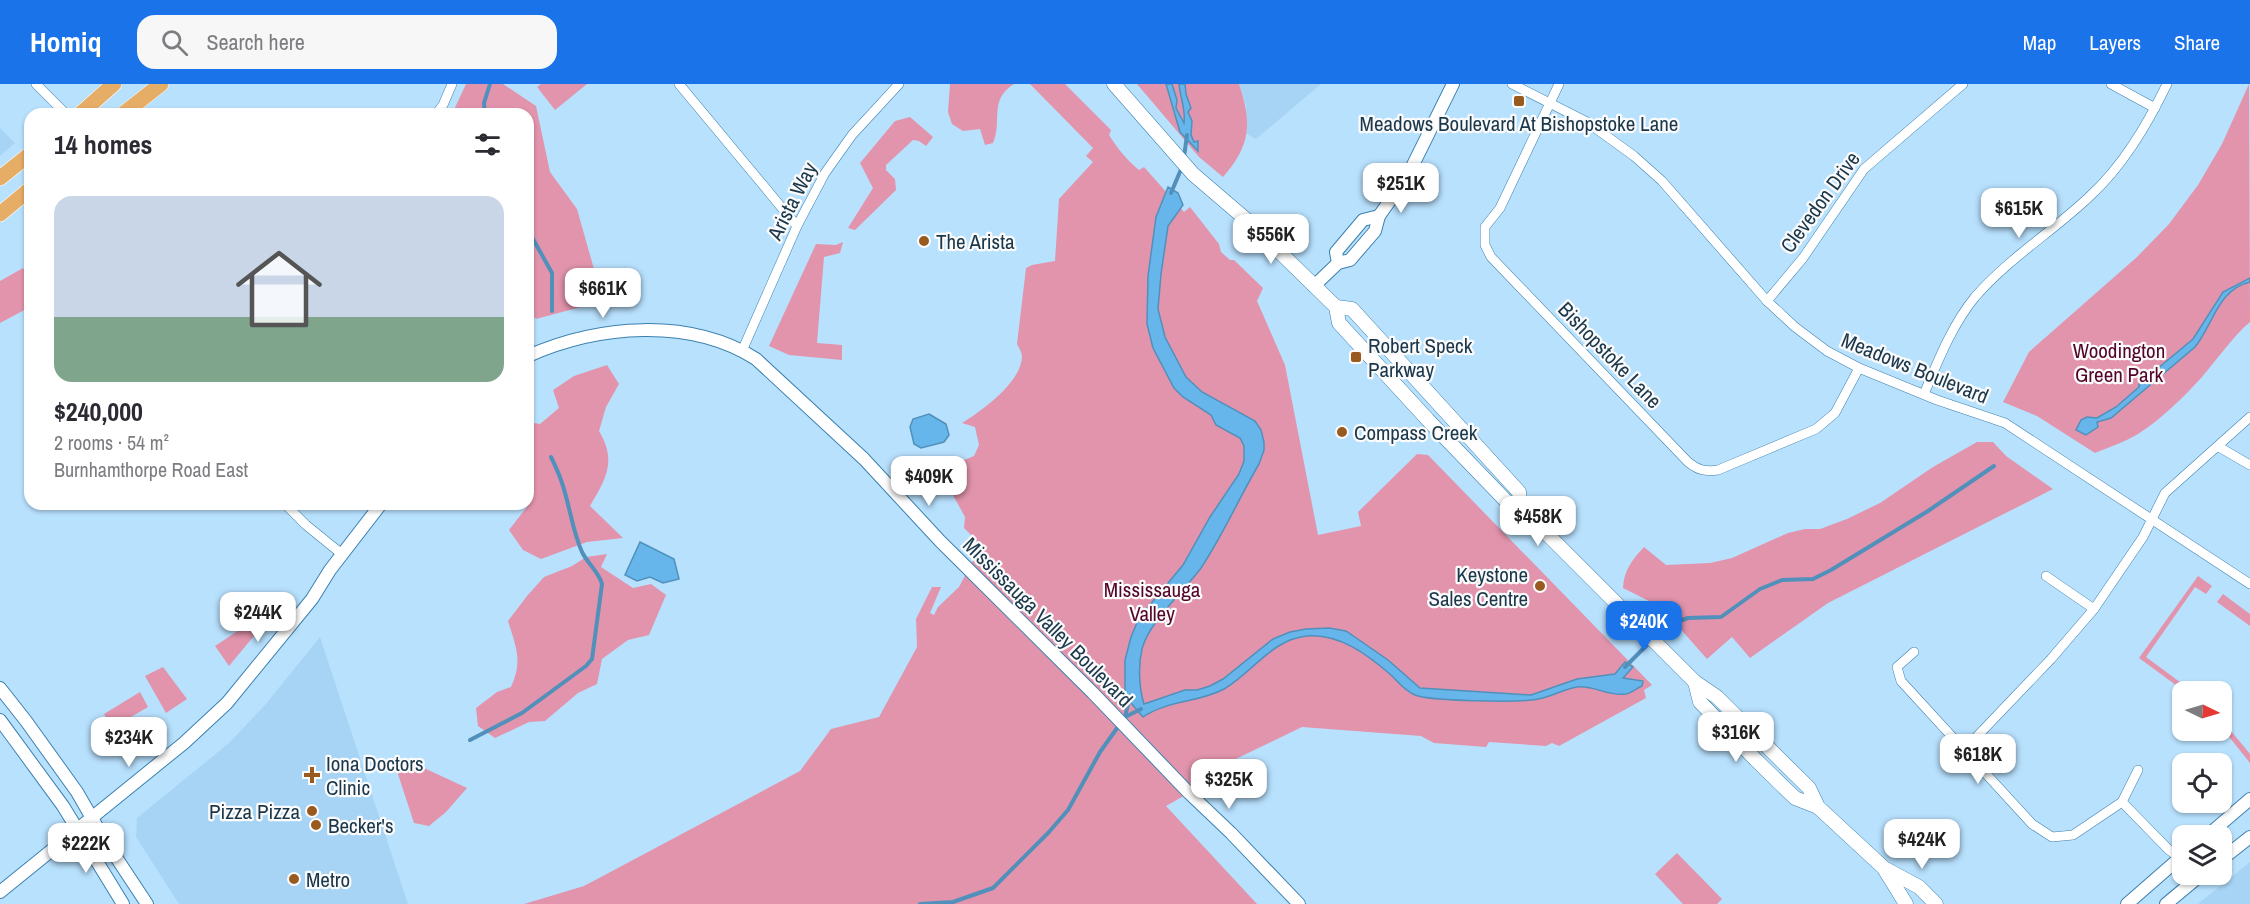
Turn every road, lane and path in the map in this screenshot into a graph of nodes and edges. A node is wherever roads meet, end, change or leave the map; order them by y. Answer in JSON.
{"nodes":[{"id":1,"x":36,"y":84,"type":"edge"},
{"id":2,"x":114,"y":84,"type":"edge"},
{"id":3,"x":161,"y":84,"type":"edge"},
{"id":4,"x":452,"y":84,"type":"edge"},
{"id":5,"x":680,"y":84,"type":"edge"},
{"id":6,"x":899,"y":84,"type":"edge"},
{"id":7,"x":1114,"y":84,"type":"edge"},
{"id":8,"x":1453,"y":84,"type":"edge"},
{"id":9,"x":1512,"y":84,"type":"edge"},
{"id":10,"x":1559,"y":84,"type":"edge"},
{"id":11,"x":1963,"y":84,"type":"edge"},
{"id":12,"x":2111,"y":84,"type":"edge"},
{"id":13,"x":2167,"y":84,"type":"edge"},
{"id":14,"x":1550,"y":103,"type":"junction"},
{"id":15,"x":60,"y":108,"type":"edge"},
{"id":16,"x":87,"y":108,"type":"edge"},
{"id":17,"x":131,"y":108,"type":"edge"},
{"id":18,"x":441,"y":108,"type":"edge"},
{"id":19,"x":2155,"y":108,"type":"junction"},
{"id":20,"x":24,"y":159,"type":"edge"},
{"id":21,"x":0,"y":178,"type":"edge"},
{"id":22,"x":24,"y":194,"type":"edge"},
{"id":23,"x":0,"y":214,"type":"edge"},
{"id":24,"x":797,"y":226,"type":"junction"},
{"id":25,"x":1314,"y":286,"type":"junction"},
{"id":26,"x":1767,"y":301,"type":"junction"},
{"id":27,"x":1336,"y":307,"type":"junction"},
{"id":28,"x":742,"y":351,"type":"junction"},
{"id":29,"x":534,"y":354,"type":"edge"},
{"id":30,"x":1859,"y":368,"type":"junction"},
{"id":31,"x":1924,"y":394,"type":"junction"},
{"id":32,"x":2250,"y":417,"type":"edge"},
{"id":33,"x":2219,"y":447,"type":"junction"},
{"id":34,"x":2250,"y":465,"type":"edge"},
{"id":35,"x":1521,"y":508,"type":"junction"},
{"id":36,"x":291,"y":510,"type":"edge"},
{"id":37,"x":377,"y":510,"type":"edge"},
{"id":38,"x":2152,"y":519,"type":"junction"},
{"id":39,"x":343,"y":555,"type":"junction"},
{"id":40,"x":2046,"y":576,"type":"dead end"},
{"id":41,"x":2250,"y":585,"type":"edge"},
{"id":42,"x":2094,"y":609,"type":"junction"},
{"id":43,"x":1914,"y":652,"type":"dead end"},
{"id":44,"x":0,"y":688,"type":"edge"},
{"id":45,"x":0,"y":720,"type":"edge"},
{"id":46,"x":1964,"y":750,"type":"junction"},
{"id":47,"x":2138,"y":770,"type":"dead end"},
{"id":48,"x":2250,"y":799,"type":"edge"},
{"id":49,"x":2122,"y":802,"type":"junction"},
{"id":50,"x":92,"y":817,"type":"junction"},
{"id":51,"x":2220,"y":825,"type":"edge"},
{"id":52,"x":76,"y":828,"type":"junction"},
{"id":53,"x":2250,"y":837,"type":"edge"},
{"id":54,"x":2232,"y":851,"type":"edge"},
{"id":55,"x":2172,"y":852,"type":"edge"},
{"id":56,"x":2172,"y":865,"type":"edge"},
{"id":57,"x":1884,"y":868,"type":"junction"},
{"id":58,"x":2189,"y":885,"type":"edge"},
{"id":59,"x":0,"y":892,"type":"edge"},
{"id":60,"x":123,"y":904,"type":"edge"},
{"id":61,"x":147,"y":904,"type":"edge"},
{"id":62,"x":1299,"y":904,"type":"edge"},
{"id":63,"x":1906,"y":904,"type":"edge"},
{"id":64,"x":1936,"y":904,"type":"edge"},
{"id":65,"x":2127,"y":904,"type":"edge"},
{"id":66,"x":2166,"y":904,"type":"edge"}],
"edges":[{"from":1,"to":15,"type":"street"},
{"from":2,"to":16,"type":"main road"},
{"from":3,"to":17,"type":"main road"},
{"from":4,"to":18,"type":"street"},
{"from":5,"to":24,"type":"street"},
{"from":6,"to":24,"type":"street","name":"Arista Way"},
{"from":7,"to":25,"type":"main road"},
{"from":8,"to":25,"type":"street"},
{"from":9,"to":14,"type":"street","name":"Meadows Boulevard"},
{"from":10,"to":14,"type":"street","name":"Bishopstoke Lane"},
{"from":11,"to":26,"type":"street","name":"Clevedon Drive"},
{"from":12,"to":19,"type":"street"},
{"from":13,"to":19,"type":"street"},
{"from":14,"to":26,"type":"street","name":"Meadows Boulevard"},
{"from":14,"to":30,"type":"street","name":"Bishopstoke Lane"},
{"from":19,"to":31,"type":"street"},
{"from":20,"to":21,"type":"main road"},
{"from":22,"to":23,"type":"main road"},
{"from":24,"to":28,"type":"street","name":"Arista Way"},
{"from":25,"to":27,"type":"main road"},
{"from":26,"to":30,"type":"street","name":"Meadows Boulevard"},
{"from":27,"to":35,"type":"main road"},
{"from":27,"to":35,"type":"main road"},
{"from":28,"to":29,"type":"street","name":"Mississauga Valley Boulevard"},
{"from":28,"to":62,"type":"street","name":"Mississauga Valley Boulevard"},
{"from":30,"to":31,"type":"street","name":"Meadows Boulevard"},
{"from":31,"to":38,"type":"street","name":"Meadows Boulevard"},
{"from":32,"to":33,"type":"street"},
{"from":33,"to":34,"type":"street"},
{"from":33,"to":38,"type":"street"},
{"from":35,"to":57,"type":"main road"},
{"from":36,"to":39,"type":"street"},
{"from":37,"to":39,"type":"street"},
{"from":38,"to":41,"type":"street","name":"Meadows Boulevard"},
{"from":38,"to":42,"type":"street"},
{"from":39,"to":50,"type":"street"},
{"from":40,"to":42,"type":"street"},
{"from":42,"to":46,"type":"street"},
{"from":43,"to":46,"type":"street"},
{"from":44,"to":50,"type":"street"},
{"from":45,"to":52,"type":"street"},
{"from":46,"to":49,"type":"street"},
{"from":47,"to":49,"type":"street"},
{"from":48,"to":51,"type":"street"},
{"from":49,"to":55,"type":"street"},
{"from":50,"to":52,"type":"street"},
{"from":50,"to":61,"type":"street"},
{"from":52,"to":59,"type":"street"},
{"from":52,"to":60,"type":"street"},
{"from":53,"to":54,"type":"street"},
{"from":56,"to":65,"type":"street"},
{"from":57,"to":63,"type":"main road"},
{"from":57,"to":64,"type":"main road"},
{"from":58,"to":66,"type":"street"}]}
